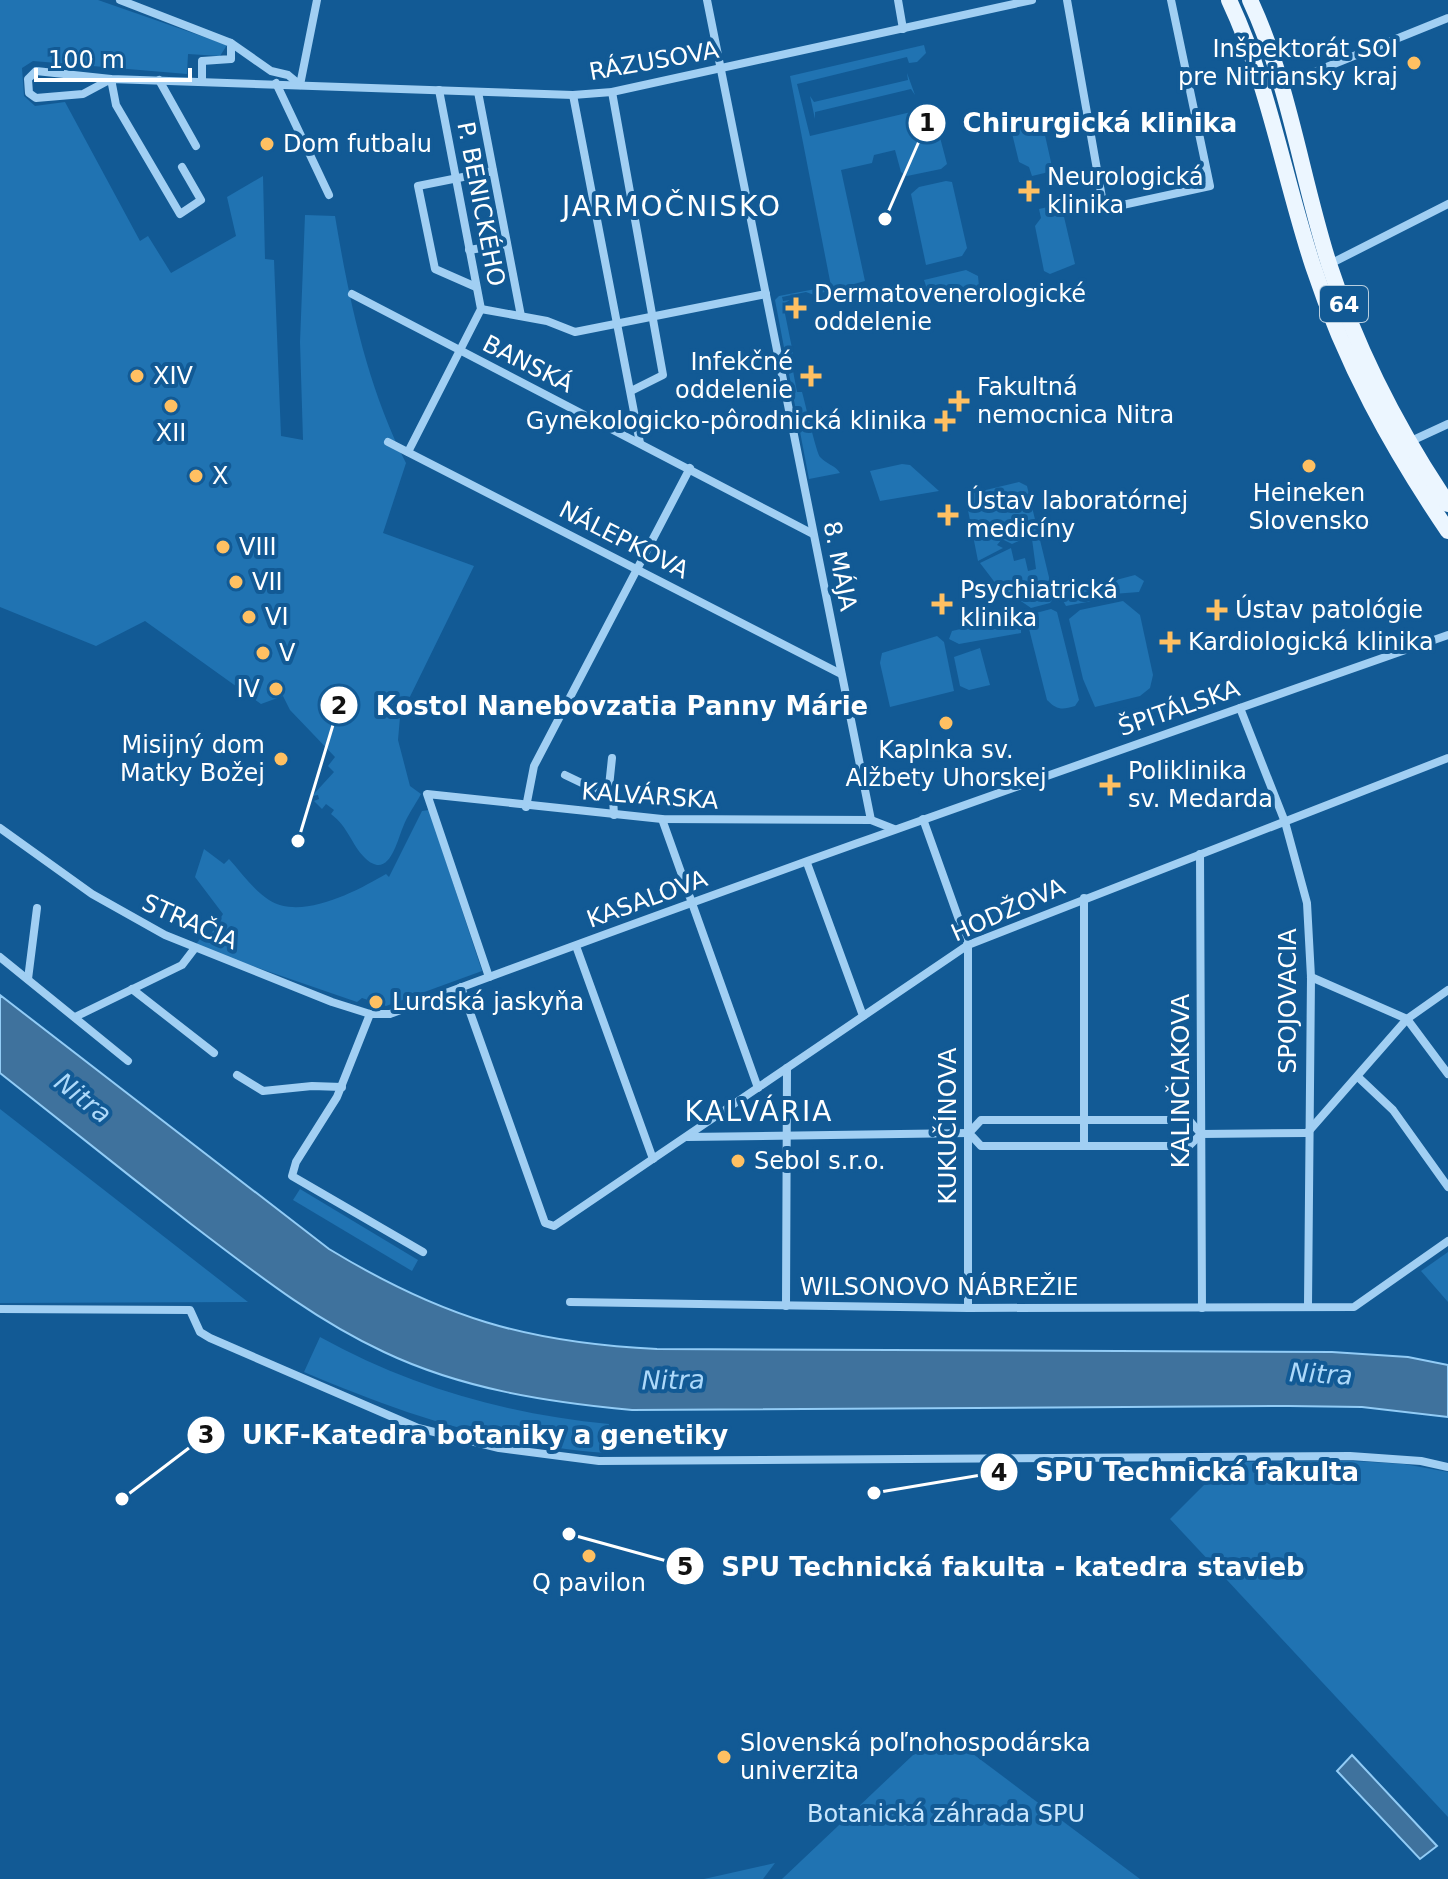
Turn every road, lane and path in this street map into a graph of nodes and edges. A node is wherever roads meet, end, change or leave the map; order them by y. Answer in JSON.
{"nodes":[{"id":1,"x":120,"y":0,"type":"edge"},
{"id":2,"x":317,"y":0,"type":"edge"},
{"id":3,"x":707,"y":0,"type":"edge"},
{"id":4,"x":898,"y":0,"type":"edge"},
{"id":5,"x":1032,"y":0,"type":"edge"},
{"id":6,"x":1067,"y":0,"type":"edge"},
{"id":7,"x":1171,"y":0,"type":"edge"},
{"id":8,"x":1229,"y":0,"type":"edge"},
{"id":9,"x":1250,"y":0,"type":"edge"},
{"id":10,"x":1448,"y":18,"type":"edge"},
{"id":11,"x":903,"y":29,"type":"junction"},
{"id":12,"x":231,"y":43,"type":"junction"},
{"id":13,"x":722,"y":69,"type":"junction"},
{"id":14,"x":111,"y":79,"type":"junction"},
{"id":15,"x":159,"y":80,"type":"junction"},
{"id":16,"x":202,"y":81,"type":"junction"},
{"id":17,"x":276,"y":83,"type":"junction"},
{"id":18,"x":300,"y":85,"type":"junction"},
{"id":19,"x":1281,"y":86,"type":"junction"},
{"id":20,"x":439,"y":90,"type":"junction"},
{"id":21,"x":1264,"y":90,"type":"junction"},
{"id":22,"x":478,"y":92,"type":"junction"},
{"id":23,"x":612,"y":92,"type":"junction"},
{"id":24,"x":573,"y":95,"type":"junction"},
{"id":25,"x":196,"y":146,"type":"dead end"},
{"id":26,"x":182,"y":167,"type":"dead end"},
{"id":27,"x":493,"y":171,"type":"junction"},
{"id":28,"x":456,"y":178,"type":"junction"},
{"id":29,"x":329,"y":195,"type":"dead end"},
{"id":30,"x":1448,"y":204,"type":"edge"},
{"id":31,"x":507,"y":244,"type":"junction"},
{"id":32,"x":469,"y":250,"type":"junction"},
{"id":33,"x":1322,"y":268,"type":"junction"},
{"id":34,"x":476,"y":287,"type":"junction"},
{"id":35,"x":352,"y":294,"type":"dead end"},
{"id":36,"x":766,"y":294,"type":"junction"},
{"id":37,"x":481,"y":309,"type":"junction"},
{"id":38,"x":521,"y":316,"type":"junction"},
{"id":39,"x":652,"y":316,"type":"junction"},
{"id":40,"x":618,"y":322,"type":"junction"},
{"id":41,"x":460,"y":352,"type":"junction"},
{"id":42,"x":631,"y":391,"type":"junction"},
{"id":43,"x":1448,"y":424,"type":"edge"},
{"id":44,"x":388,"y":442,"type":"dead end"},
{"id":45,"x":640,"y":443,"type":"junction"},
{"id":46,"x":1401,"y":446,"type":"junction"},
{"id":47,"x":408,"y":452,"type":"junction"},
{"id":48,"x":690,"y":468,"type":"junction"},
{"id":49,"x":1448,"y":504,"type":"edge"},
{"id":50,"x":1448,"y":531,"type":"edge"},
{"id":51,"x":813,"y":534,"type":"junction"},
{"id":52,"x":637,"y":569,"type":"junction"},
{"id":53,"x":1448,"y":635,"type":"edge"},
{"id":54,"x":841,"y":674,"type":"junction"},
{"id":55,"x":1240,"y":708,"type":"junction"},
{"id":56,"x":612,"y":758,"type":"dead end"},
{"id":57,"x":1448,"y":758,"type":"edge"},
{"id":58,"x":565,"y":775,"type":"dead end"},
{"id":59,"x":608,"y":796,"type":"junction"},
{"id":60,"x":526,"y":807,"type":"junction"},
{"id":61,"x":614,"y":815,"type":"junction"},
{"id":62,"x":662,"y":819,"type":"junction"},
{"id":63,"x":923,"y":819,"type":"junction"},
{"id":64,"x":871,"y":820,"type":"junction"},
{"id":65,"x":1285,"y":822,"type":"junction"},
{"id":66,"x":0,"y":828,"type":"edge"},
{"id":67,"x":895,"y":829,"type":"junction"},
{"id":68,"x":1200,"y":854,"type":"junction"},
{"id":69,"x":807,"y":863,"type":"junction"},
{"id":70,"x":1084,"y":898,"type":"junction"},
{"id":71,"x":692,"y":904,"type":"junction"},
{"id":72,"x":37,"y":908,"type":"dead end"},
{"id":73,"x":968,"y":945,"type":"junction"},
{"id":74,"x":576,"y":946,"type":"junction"},
{"id":75,"x":195,"y":948,"type":"junction"},
{"id":76,"x":0,"y":957,"type":"edge"},
{"id":77,"x":489,"y":977,"type":"junction"},
{"id":78,"x":1311,"y":977,"type":"junction"},
{"id":79,"x":28,"y":979,"type":"junction"},
{"id":80,"x":461,"y":987,"type":"junction"},
{"id":81,"x":132,"y":989,"type":"junction"},
{"id":82,"x":1448,"y":990,"type":"edge"},
{"id":83,"x":370,"y":1014,"type":"junction"},
{"id":84,"x":383,"y":1014,"type":"joint"},
{"id":85,"x":863,"y":1016,"type":"junction"},
{"id":86,"x":75,"y":1017,"type":"junction"},
{"id":87,"x":1407,"y":1019,"type":"junction"},
{"id":88,"x":214,"y":1053,"type":"dead end"},
{"id":89,"x":128,"y":1061,"type":"dead end"},
{"id":90,"x":787,"y":1068,"type":"junction"},
{"id":91,"x":1448,"y":1074,"type":"edge"},
{"id":92,"x":237,"y":1075,"type":"dead end"},
{"id":93,"x":1358,"y":1077,"type":"junction"},
{"id":94,"x":342,"y":1087,"type":"junction"},
{"id":95,"x":758,"y":1088,"type":"junction"},
{"id":96,"x":1084,"y":1120,"type":"junction"},
{"id":97,"x":789,"y":1133,"type":"junction"},
{"id":98,"x":969,"y":1133,"type":"junction"},
{"id":99,"x":1307,"y":1133,"type":"junction"},
{"id":100,"x":1201,"y":1134,"type":"junction"},
{"id":101,"x":686,"y":1137,"type":"junction"},
{"id":102,"x":1084,"y":1146,"type":"junction"},
{"id":103,"x":653,"y":1159,"type":"junction"},
{"id":104,"x":1448,"y":1187,"type":"edge"},
{"id":105,"x":1448,"y":1241,"type":"edge"},
{"id":106,"x":423,"y":1252,"type":"dead end"},
{"id":107,"x":570,"y":1302,"type":"dead end"},
{"id":108,"x":1308,"y":1305,"type":"junction"},
{"id":109,"x":786,"y":1306,"type":"junction"},
{"id":110,"x":968,"y":1308,"type":"junction"},
{"id":111,"x":1202,"y":1308,"type":"junction"},
{"id":112,"x":0,"y":1309,"type":"edge"},
{"id":113,"x":1448,"y":1467,"type":"edge"}],
"edges":[{"from":1,"to":12,"type":"street"},
{"from":2,"to":18,"type":"street"},
{"from":3,"to":13,"type":"street","name":"8. MÁJA"},
{"from":4,"to":11,"type":"street"},
{"from":5,"to":11,"type":"street","name":"RÁZUSOVA"},
{"from":6,"to":7,"type":"street"},
{"from":8,"to":21,"type":"main road","number":"64"},
{"from":9,"to":19,"type":"main road","number":"64"},
{"from":10,"to":19,"type":"street"},
{"from":11,"to":13,"type":"street","name":"RÁZUSOVA"},
{"from":12,"to":16,"type":"street"},
{"from":12,"to":18,"type":"street"},
{"from":13,"to":23,"type":"street","name":"RÁZUSOVA"},
{"from":13,"to":36,"type":"street","name":"8. MÁJA"},
{"from":14,"to":14,"type":"street","name":"RÁZUSOVA"},
{"from":14,"to":15,"type":"street","name":"RÁZUSOVA"},
{"from":14,"to":26,"type":"street"},
{"from":15,"to":16,"type":"street","name":"RÁZUSOVA"},
{"from":15,"to":25,"type":"street"},
{"from":16,"to":17,"type":"street","name":"RÁZUSOVA"},
{"from":17,"to":18,"type":"street","name":"RÁZUSOVA"},
{"from":17,"to":29,"type":"street"},
{"from":18,"to":20,"type":"street","name":"RÁZUSOVA"},
{"from":19,"to":21,"type":"main road"},
{"from":19,"to":33,"type":"main road","number":"64"},
{"from":20,"to":22,"type":"street","name":"RÁZUSOVA"},
{"from":20,"to":28,"type":"street","name":"P. BENICKÉHO"},
{"from":21,"to":33,"type":"main road","number":"64"},
{"from":22,"to":24,"type":"street","name":"RÁZUSOVA"},
{"from":22,"to":27,"type":"street"},
{"from":23,"to":24,"type":"street","name":"RÁZUSOVA"},
{"from":23,"to":39,"type":"street"},
{"from":24,"to":40,"type":"street"},
{"from":27,"to":28,"type":"street"},
{"from":27,"to":31,"type":"street"},
{"from":28,"to":32,"type":"street","name":"P. BENICKÉHO"},
{"from":28,"to":34,"type":"street"},
{"from":30,"to":33,"type":"street"},
{"from":31,"to":32,"type":"street"},
{"from":31,"to":38,"type":"street"},
{"from":32,"to":34,"type":"street","name":"P. BENICKÉHO"},
{"from":33,"to":46,"type":"main road","number":"64"},
{"from":34,"to":37,"type":"street","name":"P. BENICKÉHO"},
{"from":35,"to":41,"type":"street","name":"BANSKÁ"},
{"from":36,"to":39,"type":"street"},
{"from":36,"to":51,"type":"street","name":"8. MÁJA"},
{"from":37,"to":38,"type":"street"},
{"from":37,"to":41,"type":"street","name":"P. BENICKÉHO"},
{"from":38,"to":40,"type":"street"},
{"from":39,"to":40,"type":"street"},
{"from":39,"to":42,"type":"street"},
{"from":40,"to":42,"type":"street"},
{"from":41,"to":45,"type":"street","name":"BANSKÁ"},
{"from":41,"to":47,"type":"street","name":"P. BENICKÉHO"},
{"from":42,"to":45,"type":"street"},
{"from":43,"to":46,"type":"street"},
{"from":44,"to":47,"type":"street","name":"NÁLEPKOVA"},
{"from":45,"to":48,"type":"street","name":"BANSKÁ"},
{"from":46,"to":49,"type":"main road","number":"64"},
{"from":46,"to":50,"type":"main road","number":"64"},
{"from":47,"to":52,"type":"street","name":"NÁLEPKOVA"},
{"from":48,"to":51,"type":"street","name":"BANSKÁ"},
{"from":48,"to":52,"type":"street"},
{"from":51,"to":54,"type":"street","name":"8. MÁJA"},
{"from":52,"to":54,"type":"street","name":"NÁLEPKOVA"},
{"from":52,"to":60,"type":"street"},
{"from":53,"to":55,"type":"street","name":"ŠPITÁLSKA"},
{"from":54,"to":64,"type":"street","name":"8. MÁJA"},
{"from":55,"to":63,"type":"street","name":"ŠPITÁLSKA"},
{"from":55,"to":65,"type":"street","name":"SPOJOVACIA"},
{"from":56,"to":59,"type":"street"},
{"from":57,"to":65,"type":"street","name":"HODŽOVA"},
{"from":58,"to":59,"type":"street"},
{"from":59,"to":61,"type":"street"},
{"from":60,"to":61,"type":"street","name":"KALVÁRSKA"},
{"from":60,"to":77,"type":"street","name":"KALVÁRSKA"},
{"from":61,"to":62,"type":"street","name":"KALVÁRSKA"},
{"from":62,"to":64,"type":"street","name":"KALVÁRSKA"},
{"from":62,"to":71,"type":"street"},
{"from":63,"to":67,"type":"street","name":"KASALOVA"},
{"from":63,"to":73,"type":"street","name":"KUKUČÍNOVA"},
{"from":64,"to":67,"type":"street"},
{"from":65,"to":68,"type":"street","name":"HODŽOVA"},
{"from":65,"to":78,"type":"street","name":"SPOJOVACIA"},
{"from":66,"to":75,"type":"street","name":"STRAČIA"},
{"from":67,"to":69,"type":"street","name":"KASALOVA"},
{"from":68,"to":70,"type":"street","name":"HODŽOVA"},
{"from":68,"to":100,"type":"street","name":"KALINČIAKOVA"},
{"from":69,"to":71,"type":"street","name":"KASALOVA"},
{"from":69,"to":85,"type":"street"},
{"from":70,"to":73,"type":"street","name":"HODŽOVA"},
{"from":70,"to":96,"type":"street"},
{"from":71,"to":74,"type":"street","name":"KASALOVA"},
{"from":71,"to":95,"type":"street"},
{"from":72,"to":79,"type":"street"},
{"from":73,"to":85,"type":"street","name":"HODŽOVA"},
{"from":73,"to":98,"type":"street","name":"KUKUČÍNOVA"},
{"from":74,"to":77,"type":"street","name":"KASALOVA"},
{"from":74,"to":103,"type":"street"},
{"from":75,"to":81,"type":"street"},
{"from":75,"to":83,"type":"street","name":"STRAČIA"},
{"from":76,"to":79,"type":"street"},
{"from":77,"to":80,"type":"street","name":"KASALOVA"},
{"from":78,"to":87,"type":"street"},
{"from":78,"to":99,"type":"street","name":"SPOJOVACIA"},
{"from":79,"to":86,"type":"street"},
{"from":80,"to":84,"type":"street","name":"KASALOVA"},
{"from":80,"to":103,"type":"street","name":"HODŽOVA"},
{"from":81,"to":86,"type":"street"},
{"from":81,"to":88,"type":"street"},
{"from":82,"to":87,"type":"street"},
{"from":83,"to":84,"type":"street","name":"STRAČIA"},
{"from":83,"to":94,"type":"street"},
{"from":85,"to":90,"type":"street","name":"HODŽOVA"},
{"from":86,"to":89,"type":"street"},
{"from":87,"to":91,"type":"street"},
{"from":87,"to":93,"type":"street"},
{"from":90,"to":95,"type":"street","name":"HODŽOVA"},
{"from":90,"to":97,"type":"street"},
{"from":92,"to":94,"type":"street"},
{"from":93,"to":99,"type":"street"},
{"from":93,"to":104,"type":"street"},
{"from":94,"to":106,"type":"street"},
{"from":95,"to":101,"type":"street","name":"HODŽOVA"},
{"from":96,"to":98,"type":"street"},
{"from":96,"to":100,"type":"street"},
{"from":96,"to":102,"type":"street"},
{"from":97,"to":98,"type":"street"},
{"from":97,"to":101,"type":"street"},
{"from":97,"to":109,"type":"street"},
{"from":98,"to":102,"type":"street"},
{"from":98,"to":110,"type":"street","name":"KUKUČÍNOVA"},
{"from":99,"to":100,"type":"street"},
{"from":99,"to":108,"type":"street","name":"SPOJOVACIA"},
{"from":100,"to":102,"type":"street"},
{"from":100,"to":111,"type":"street","name":"KALINČIAKOVA"},
{"from":101,"to":103,"type":"street","name":"HODŽOVA"},
{"from":105,"to":108,"type":"street","name":"WILSONOVO NÁBREŽIE"},
{"from":107,"to":109,"type":"street","name":"WILSONOVO NÁBREŽIE"},
{"from":108,"to":111,"type":"street","name":"WILSONOVO NÁBREŽIE"},
{"from":109,"to":110,"type":"street","name":"WILSONOVO NÁBREŽIE"},
{"from":110,"to":111,"type":"street","name":"WILSONOVO NÁBREŽIE"},
{"from":112,"to":113,"type":"street"}]}
